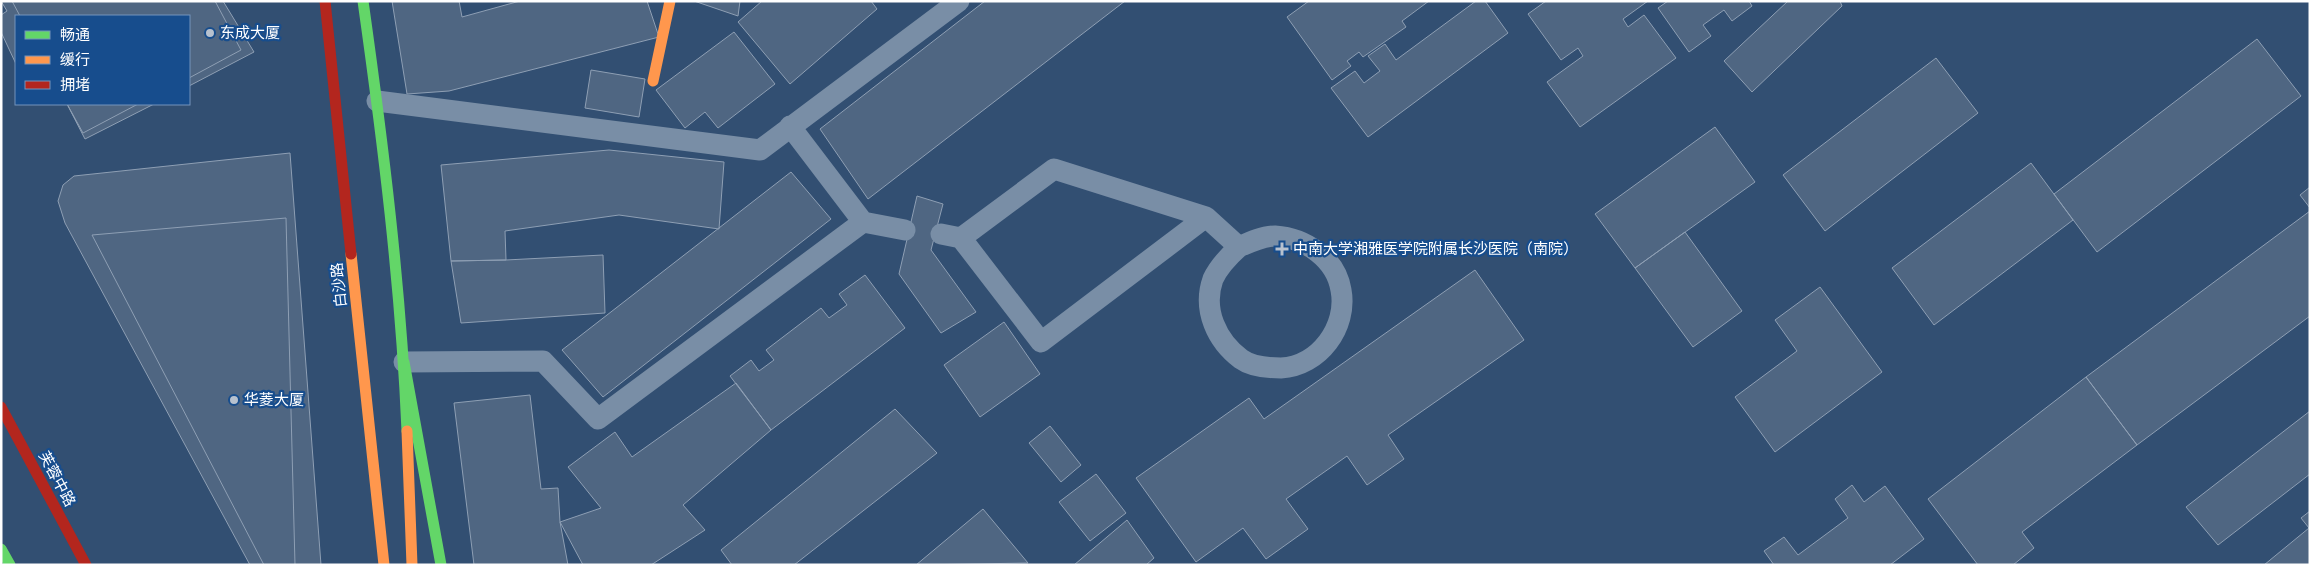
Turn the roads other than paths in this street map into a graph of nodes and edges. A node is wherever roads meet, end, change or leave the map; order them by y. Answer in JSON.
{"nodes":[{"id":1,"x":325,"y":1,"type":"edge"},
{"id":2,"x":363,"y":1,"type":"edge"},
{"id":3,"x":670,"y":1,"type":"edge"},
{"id":4,"x":959,"y":1,"type":"edge"},
{"id":5,"x":653,"y":81,"type":"dead end"},
{"id":6,"x":377,"y":101,"type":"junction"},
{"id":7,"x":790,"y":126,"type":"junction"},
{"id":8,"x":1206,"y":217,"type":"junction"},
{"id":9,"x":863,"y":222,"type":"junction"},
{"id":10,"x":905,"y":230,"type":"dead end"},
{"id":11,"x":1239,"y":247,"type":"junction"},
{"id":12,"x":404,"y":362,"type":"junction"},
{"id":13,"x":1,"y":407,"type":"edge"},
{"id":14,"x":1,"y":550,"type":"edge"},
{"id":15,"x":10,"y":565,"type":"edge"},
{"id":16,"x":86,"y":565,"type":"edge"},
{"id":17,"x":384,"y":565,"type":"edge"},
{"id":18,"x":412,"y":565,"type":"edge"},
{"id":19,"x":441,"y":565,"type":"edge"}],
"edges":[{"from":1,"to":17,"type":"street","name":"白沙路"},
{"from":2,"to":6,"type":"street"},
{"from":3,"to":5,"type":"street"},
{"from":4,"to":7,"type":"lane"},
{"from":6,"to":7,"type":"lane"},
{"from":6,"to":12,"type":"street"},
{"from":7,"to":9,"type":"lane"},
{"from":8,"to":8,"type":"lane"},
{"from":8,"to":11,"type":"lane"},
{"from":9,"to":10,"type":"lane"},
{"from":9,"to":12,"type":"lane"},
{"from":11,"to":11,"type":"lane"},
{"from":12,"to":18,"type":"street"},
{"from":12,"to":19,"type":"street"},
{"from":13,"to":16,"type":"street","name":"芙蓉中路"},
{"from":14,"to":15,"type":"street"}]}
